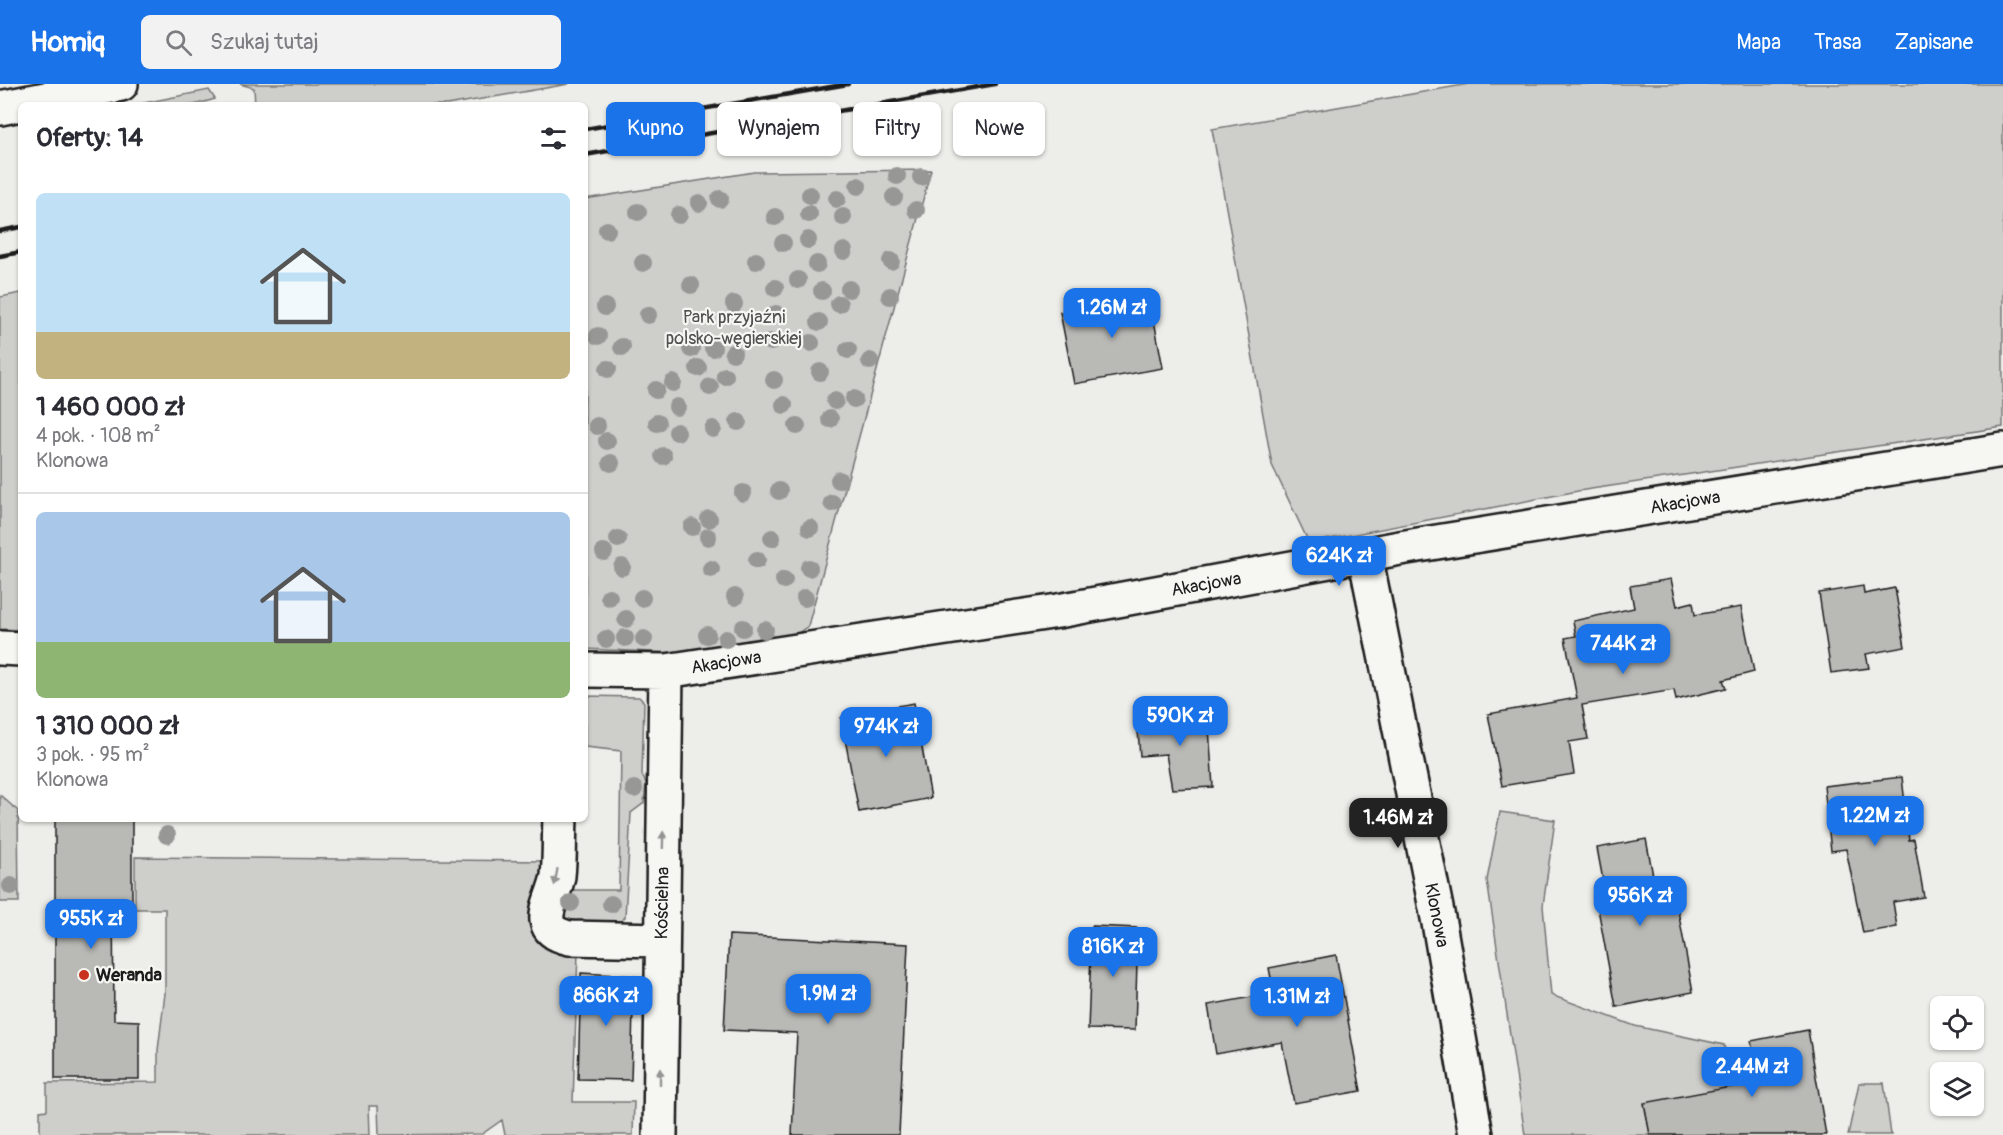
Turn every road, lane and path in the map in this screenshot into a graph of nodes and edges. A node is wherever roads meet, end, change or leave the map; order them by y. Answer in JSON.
{"nodes":[{"id":1,"x":118,"y":84,"type":"edge"},
{"id":2,"x":30,"y":102,"type":"edge"},
{"id":3,"x":18,"y":104,"type":"edge"},
{"id":4,"x":0,"y":108,"type":"edge"},
{"id":5,"x":2003,"y":450,"type":"edge"},
{"id":6,"x":1365,"y":555,"type":"junction"},
{"id":7,"x":0,"y":648,"type":"edge"},
{"id":8,"x":18,"y":649,"type":"edge"},
{"id":9,"x":588,"y":670,"type":"edge"},
{"id":10,"x":666,"y":671,"type":"junction"},
{"id":11,"x":560,"y":822,"type":"edge"},
{"id":12,"x":661,"y":940,"type":"junction"},
{"id":13,"x":660,"y":1135,"type":"edge"},
{"id":14,"x":1476,"y":1135,"type":"edge"}],
"edges":[{"from":1,"to":2,"type":"street"},
{"from":3,"to":4,"type":"street"},
{"from":5,"to":6,"type":"street","name":"Akacjowa"},
{"from":6,"to":10,"type":"street","name":"Akacjowa"},
{"from":6,"to":14,"type":"street","name":"Klonowa"},
{"from":7,"to":8,"type":"street"},
{"from":9,"to":10,"type":"street","name":"Akacjowa"},
{"from":12,"to":10,"type":"street","name":"Kościelna","one_way":true},
{"from":11,"to":12,"type":"street","one_way":true},
{"from":13,"to":12,"type":"street","name":"Kościelna","one_way":true}]}
